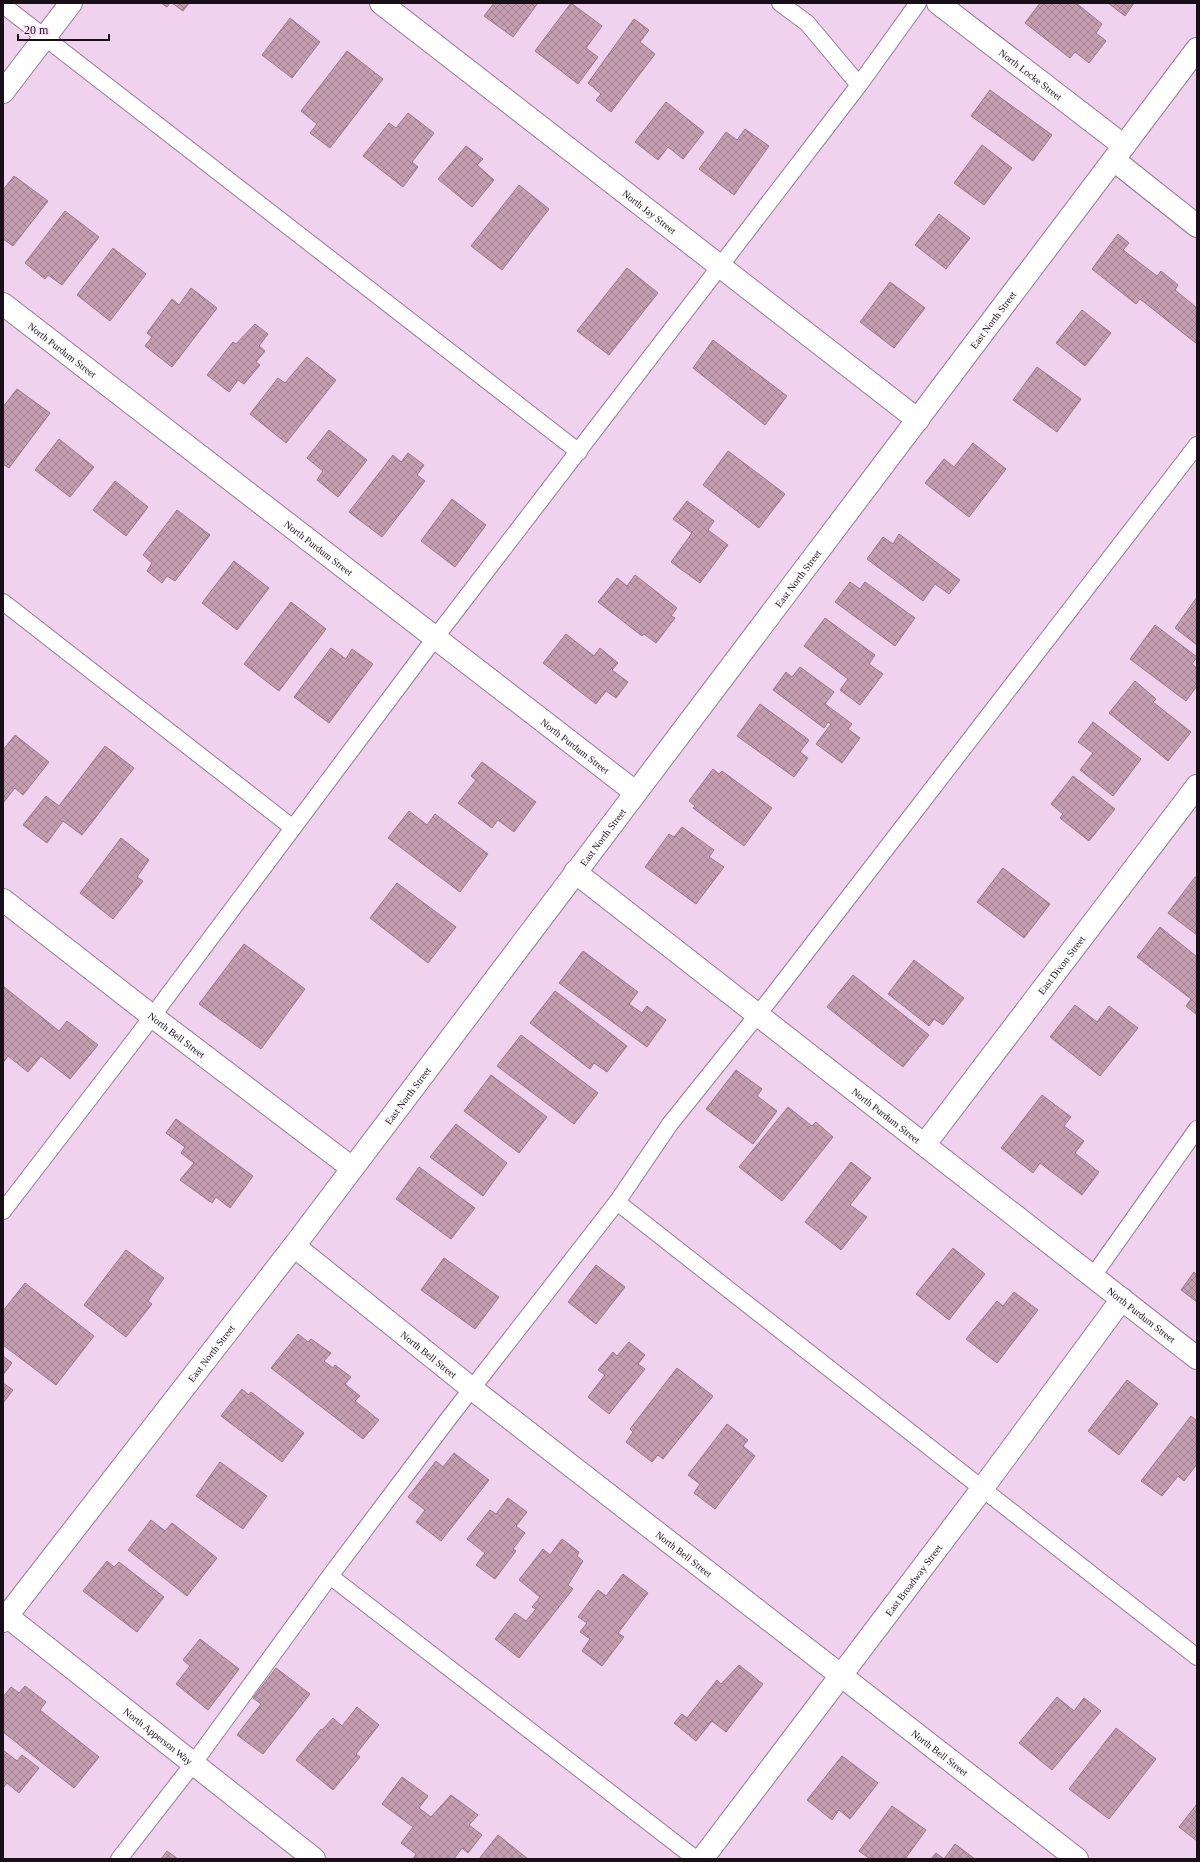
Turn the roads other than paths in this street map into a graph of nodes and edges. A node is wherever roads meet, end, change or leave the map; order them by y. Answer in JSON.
{"nodes":[{"id":1,"x":71,"y":3,"type":"edge"},
{"id":2,"x":381,"y":3,"type":"edge"},
{"id":3,"x":780,"y":3,"type":"edge"},
{"id":4,"x":918,"y":3,"type":"edge"},
{"id":5,"x":938,"y":3,"type":"edge"},
{"id":6,"x":3,"y":5,"type":"edge"},
{"id":7,"x":45,"y":38,"type":"junction"},
{"id":8,"x":1197,"y":49,"type":"edge"},
{"id":9,"x":859,"y":85,"type":"junction"},
{"id":10,"x":3,"y":92,"type":"edge"},
{"id":11,"x":1119,"y":153,"type":"junction"},
{"id":12,"x":1197,"y":226,"type":"edge"},
{"id":13,"x":720,"y":266,"type":"junction"},
{"id":14,"x":3,"y":304,"type":"edge"},
{"id":15,"x":918,"y":420,"type":"junction"},
{"id":16,"x":1197,"y":445,"type":"edge"},
{"id":17,"x":579,"y":452,"type":"junction"},
{"id":18,"x":3,"y":602,"type":"edge"},
{"id":19,"x":435,"y":638,"type":"junction"},
{"id":20,"x":1197,"y":786,"type":"edge"},
{"id":21,"x":635,"y":792,"type":"junction"},
{"id":22,"x":293,"y":828,"type":"junction"},
{"id":23,"x":575,"y":872,"type":"junction"},
{"id":24,"x":3,"y":900,"type":"edge"},
{"id":25,"x":758,"y":1015,"type":"junction"},
{"id":26,"x":152,"y":1016,"type":"junction"},
{"id":27,"x":1197,"y":1129,"type":"edge"},
{"id":28,"x":925,"y":1144,"type":"junction"},
{"id":29,"x":352,"y":1168,"type":"junction"},
{"id":30,"x":9,"y":1192,"type":"edge"},
{"id":31,"x":617,"y":1202,"type":"junction"},
{"id":32,"x":3,"y":1211,"type":"edge"},
{"id":33,"x":294,"y":1246,"type":"junction"},
{"id":34,"x":1093,"y":1276,"type":"junction"},
{"id":35,"x":1122,"y":1299,"type":"junction"},
{"id":36,"x":1197,"y":1358,"type":"edge"},
{"id":37,"x":471,"y":1388,"type":"junction"},
{"id":38,"x":982,"y":1489,"type":"junction"},
{"id":39,"x":330,"y":1576,"type":"junction"},
{"id":40,"x":4,"y":1617,"type":"edge"},
{"id":41,"x":1197,"y":1657,"type":"edge"},
{"id":42,"x":841,"y":1676,"type":"junction"},
{"id":43,"x":193,"y":1764,"type":"junction"},
{"id":44,"x":119,"y":1859,"type":"edge"},
{"id":45,"x":314,"y":1859,"type":"edge"},
{"id":46,"x":696,"y":1859,"type":"edge"},
{"id":47,"x":702,"y":1859,"type":"edge"},
{"id":48,"x":1077,"y":1859,"type":"edge"}],
"edges":[{"from":1,"to":7,"type":"street"},
{"from":2,"to":13,"type":"street","name":"North Jay Street"},
{"from":3,"to":9,"type":"lane"},
{"from":4,"to":9,"type":"lane"},
{"from":5,"to":11,"type":"street","name":"North Locke Street"},
{"from":6,"to":7,"type":"lane"},
{"from":7,"to":10,"type":"street"},
{"from":7,"to":17,"type":"lane"},
{"from":8,"to":11,"type":"street","name":"East North Street"},
{"from":9,"to":13,"type":"lane"},
{"from":11,"to":12,"type":"street","name":"North Locke Street"},
{"from":11,"to":15,"type":"street","name":"East North Street"},
{"from":13,"to":15,"type":"street","name":"North Jay Street"},
{"from":13,"to":17,"type":"lane"},
{"from":14,"to":19,"type":"street","name":"North Purdum Street"},
{"from":15,"to":21,"type":"street","name":"East North Street"},
{"from":16,"to":25,"type":"lane"},
{"from":17,"to":19,"type":"lane"},
{"from":18,"to":22,"type":"lane"},
{"from":19,"to":21,"type":"street","name":"North Purdum Street"},
{"from":19,"to":22,"type":"lane"},
{"from":20,"to":28,"type":"street","name":"East Dixon Street"},
{"from":21,"to":23,"type":"street","name":"East North Street"},
{"from":22,"to":26,"type":"lane"},
{"from":23,"to":25,"type":"street","name":"North Purdum Street"},
{"from":23,"to":29,"type":"street","name":"East North Street"},
{"from":24,"to":26,"type":"street","name":"North Bell Street"},
{"from":25,"to":28,"type":"street","name":"North Purdum Street"},
{"from":25,"to":31,"type":"lane"},
{"from":26,"to":29,"type":"street","name":"North Bell Street"},
{"from":26,"to":30,"type":"lane"},
{"from":27,"to":34,"type":"lane"},
{"from":28,"to":34,"type":"street","name":"North Purdum Street"},
{"from":29,"to":33,"type":"street","name":"East North Street"},
{"from":30,"to":32,"type":"lane"},
{"from":31,"to":37,"type":"lane"},
{"from":31,"to":38,"type":"lane"},
{"from":33,"to":37,"type":"street","name":"North Bell Street"},
{"from":33,"to":40,"type":"street","name":"East North Street"},
{"from":34,"to":35,"type":"street","name":"North Purdum Street"},
{"from":35,"to":36,"type":"street","name":"North Purdum Street"},
{"from":35,"to":38,"type":"street","name":"East Broadway Street"},
{"from":37,"to":39,"type":"lane"},
{"from":37,"to":42,"type":"street","name":"North Bell Street"},
{"from":38,"to":41,"type":"lane"},
{"from":38,"to":42,"type":"street","name":"East Broadway Street"},
{"from":39,"to":43,"type":"lane"},
{"from":39,"to":46,"type":"lane"},
{"from":40,"to":43,"type":"street","name":"North Apperson Way"},
{"from":42,"to":47,"type":"street","name":"East Broadway Street"},
{"from":42,"to":48,"type":"street","name":"North Bell Street"},
{"from":43,"to":44,"type":"lane"},
{"from":43,"to":45,"type":"street","name":"North Apperson Way"}]}
